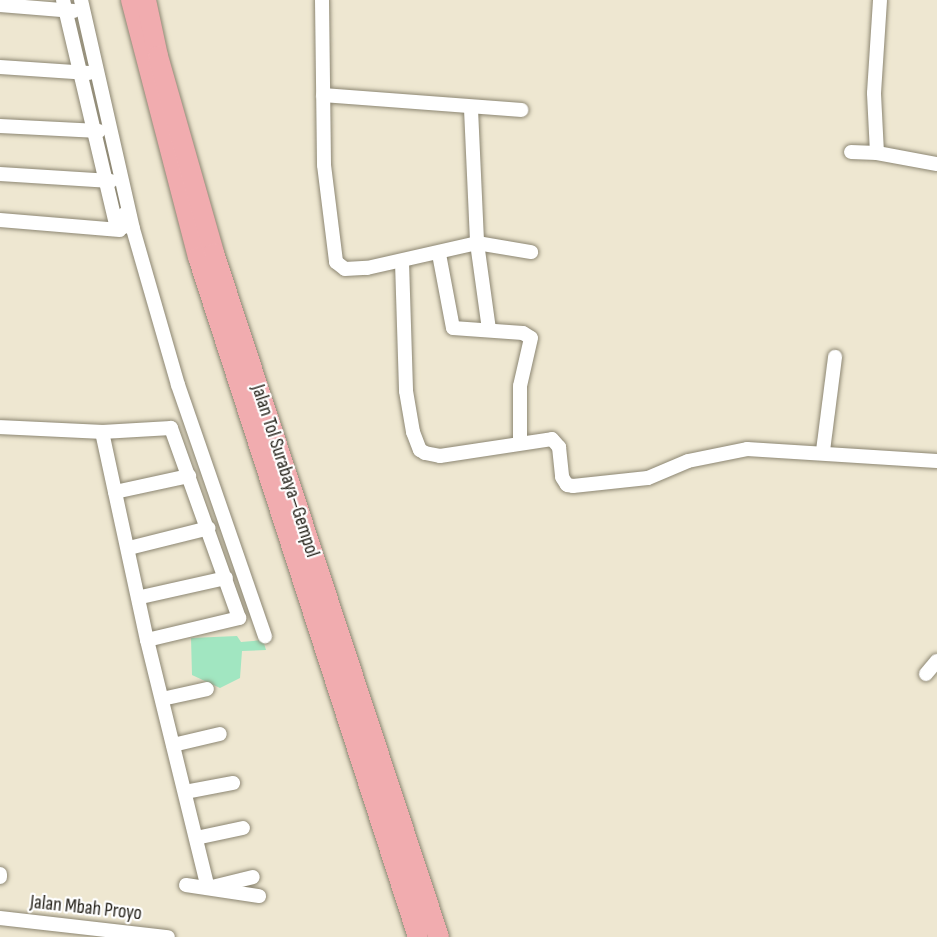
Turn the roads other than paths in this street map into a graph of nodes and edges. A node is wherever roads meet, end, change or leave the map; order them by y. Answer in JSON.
{"nodes":[{"id":1,"x":131,"y":0,"type":"edge"},
{"id":2,"x":146,"y":0,"type":"edge"},
{"id":3,"x":322,"y":0,"type":"edge"},
{"id":4,"x":880,"y":0,"type":"edge"},
{"id":5,"x":72,"y":4,"type":"edge"},
{"id":6,"x":0,"y":5,"type":"edge"},
{"id":7,"x":0,"y":67,"type":"edge"},
{"id":8,"x":85,"y":73,"type":"junction"},
{"id":9,"x":323,"y":95,"type":"junction"},
{"id":10,"x":471,"y":109,"type":"junction"},
{"id":11,"x":521,"y":110,"type":"dead end"},
{"id":12,"x":0,"y":126,"type":"edge"},
{"id":13,"x":99,"y":131,"type":"junction"},
{"id":14,"x":851,"y":152,"type":"dead end"},
{"id":15,"x":877,"y":153,"type":"junction"},
{"id":16,"x":937,"y":164,"type":"edge"},
{"id":17,"x":0,"y":174,"type":"edge"},
{"id":18,"x":110,"y":181,"type":"junction"},
{"id":19,"x":0,"y":220,"type":"edge"},
{"id":20,"x":477,"y":243,"type":"junction"},
{"id":21,"x":531,"y":252,"type":"dead end"},
{"id":22,"x":439,"y":254,"type":"junction"},
{"id":23,"x":402,"y":262,"type":"junction"},
{"id":24,"x":489,"y":329,"type":"junction"},
{"id":25,"x":835,"y":357,"type":"dead end"},
{"id":26,"x":0,"y":427,"type":"edge"},
{"id":27,"x":102,"y":432,"type":"junction"},
{"id":28,"x":520,"y":442,"type":"junction"},
{"id":29,"x":823,"y":451,"type":"junction"},
{"id":30,"x":937,"y":461,"type":"edge"},
{"id":31,"x":189,"y":476,"type":"junction"},
{"id":32,"x":116,"y":492,"type":"junction"},
{"id":33,"x":209,"y":528,"type":"junction"},
{"id":34,"x":129,"y":548,"type":"junction"},
{"id":35,"x":226,"y":578,"type":"junction"},
{"id":36,"x":141,"y":597,"type":"junction"},
{"id":37,"x":265,"y":636,"type":"dead end"},
{"id":38,"x":147,"y":640,"type":"junction"},
{"id":39,"x":937,"y":661,"type":"edge"},
{"id":40,"x":926,"y":674,"type":"dead end"},
{"id":41,"x":207,"y":689,"type":"dead end"},
{"id":42,"x":162,"y":699,"type":"junction"},
{"id":43,"x":220,"y":734,"type":"dead end"},
{"id":44,"x":173,"y":745,"type":"junction"},
{"id":45,"x":233,"y":783,"type":"dead end"},
{"id":46,"x":185,"y":792,"type":"junction"},
{"id":47,"x":243,"y":828,"type":"dead end"},
{"id":48,"x":196,"y":838,"type":"junction"},
{"id":49,"x":253,"y":877,"type":"dead end"},
{"id":50,"x":186,"y":885,"type":"dead end"},
{"id":51,"x":208,"y":888,"type":"junction"},
{"id":52,"x":259,"y":896,"type":"dead end"},
{"id":53,"x":0,"y":918,"type":"edge"},
{"id":54,"x":168,"y":937,"type":"edge"},
{"id":55,"x":418,"y":937,"type":"edge"},
{"id":56,"x":439,"y":937,"type":"edge"}],
"edges":[{"from":1,"to":55,"type":"highway","name":"Jalan Tol Surabaya–Gempol"},
{"from":2,"to":56,"type":"highway","name":"Jalan Tol Surabaya–Gempol"},
{"from":3,"to":9,"type":"street"},
{"from":4,"to":15,"type":"street"},
{"from":5,"to":6,"type":"street"},
{"from":5,"to":8,"type":"street"},
{"from":5,"to":37,"type":"street"},
{"from":7,"to":8,"type":"street"},
{"from":8,"to":13,"type":"street"},
{"from":9,"to":10,"type":"street"},
{"from":9,"to":23,"type":"street"},
{"from":10,"to":11,"type":"street"},
{"from":10,"to":20,"type":"street"},
{"from":12,"to":13,"type":"street"},
{"from":13,"to":18,"type":"street"},
{"from":14,"to":15,"type":"street"},
{"from":15,"to":16,"type":"street"},
{"from":17,"to":18,"type":"street"},
{"from":18,"to":19,"type":"street"},
{"from":20,"to":21,"type":"street"},
{"from":20,"to":22,"type":"street"},
{"from":20,"to":24,"type":"street"},
{"from":22,"to":23,"type":"street"},
{"from":22,"to":24,"type":"street"},
{"from":23,"to":28,"type":"street"},
{"from":24,"to":28,"type":"street"},
{"from":25,"to":29,"type":"street"},
{"from":26,"to":27,"type":"street"},
{"from":27,"to":31,"type":"street"},
{"from":27,"to":32,"type":"street"},
{"from":28,"to":29,"type":"street"},
{"from":29,"to":30,"type":"street"},
{"from":31,"to":32,"type":"street"},
{"from":31,"to":33,"type":"street"},
{"from":32,"to":34,"type":"street"},
{"from":33,"to":34,"type":"street"},
{"from":33,"to":35,"type":"street"},
{"from":34,"to":36,"type":"street"},
{"from":35,"to":36,"type":"street"},
{"from":35,"to":38,"type":"street"},
{"from":36,"to":38,"type":"street"},
{"from":38,"to":42,"type":"street"},
{"from":39,"to":40,"type":"street"},
{"from":41,"to":42,"type":"street"},
{"from":42,"to":44,"type":"street"},
{"from":43,"to":44,"type":"street"},
{"from":44,"to":46,"type":"street"},
{"from":45,"to":46,"type":"street"},
{"from":46,"to":48,"type":"street"},
{"from":47,"to":48,"type":"street"},
{"from":48,"to":51,"type":"street"},
{"from":49,"to":51,"type":"street"},
{"from":50,"to":51,"type":"street"},
{"from":51,"to":52,"type":"street"},
{"from":53,"to":54,"type":"street","name":"Jalan Mbah Proyo"}]}
